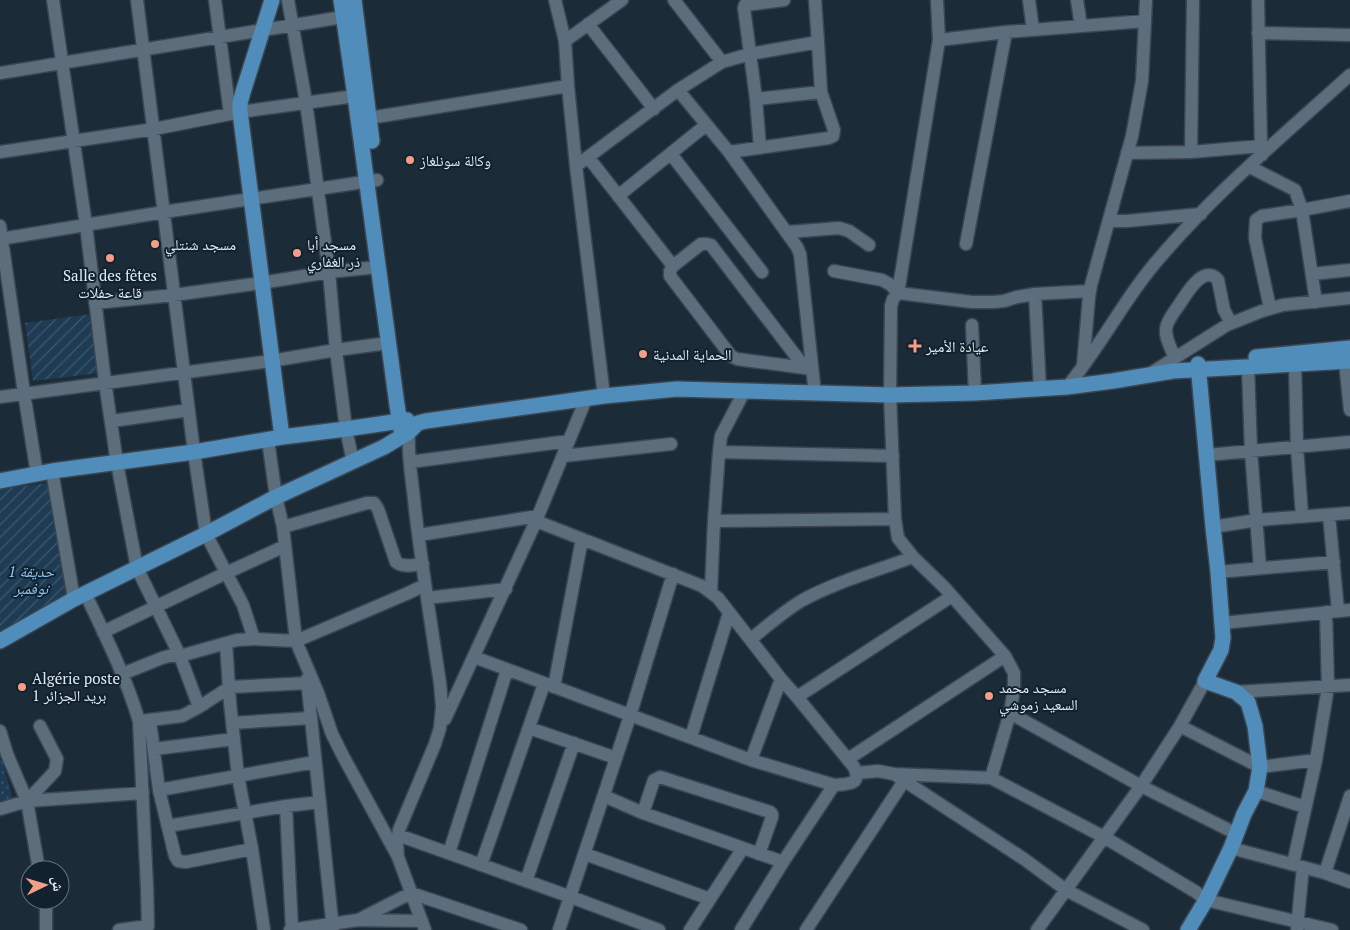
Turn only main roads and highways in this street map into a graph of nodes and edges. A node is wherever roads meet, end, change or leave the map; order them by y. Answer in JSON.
{"nodes":[{"id":1,"x":272,"y":0,"type":"edge"},
{"id":2,"x":341,"y":0,"type":"edge"},
{"id":3,"x":354,"y":0,"type":"edge"},
{"id":4,"x":372,"y":181,"type":"junction"},
{"id":5,"x":1348,"y":357,"type":"edge"},
{"id":6,"x":1198,"y":367,"type":"junction"},
{"id":7,"x":407,"y":429,"type":"junction"},
{"id":8,"x":275,"y":439,"type":"junction"},
{"id":9,"x":0,"y":481,"type":"edge"},
{"id":10,"x":0,"y":641,"type":"edge"},
{"id":11,"x":1188,"y":930,"type":"edge"}],
"edges":[{"from":1,"to":8,"type":"main road"},
{"from":2,"to":4,"type":"main road"},
{"from":3,"to":4,"type":"main road"},
{"from":4,"to":7,"type":"main road"},
{"from":4,"to":7,"type":"main road"},
{"from":5,"to":6,"type":"main road"},
{"from":5,"to":6,"type":"main road"},
{"from":6,"to":7,"type":"main road"},
{"from":6,"to":11,"type":"main road"},
{"from":7,"to":8,"type":"main road"},
{"from":7,"to":10,"type":"main road"},
{"from":8,"to":9,"type":"main road"}]}
